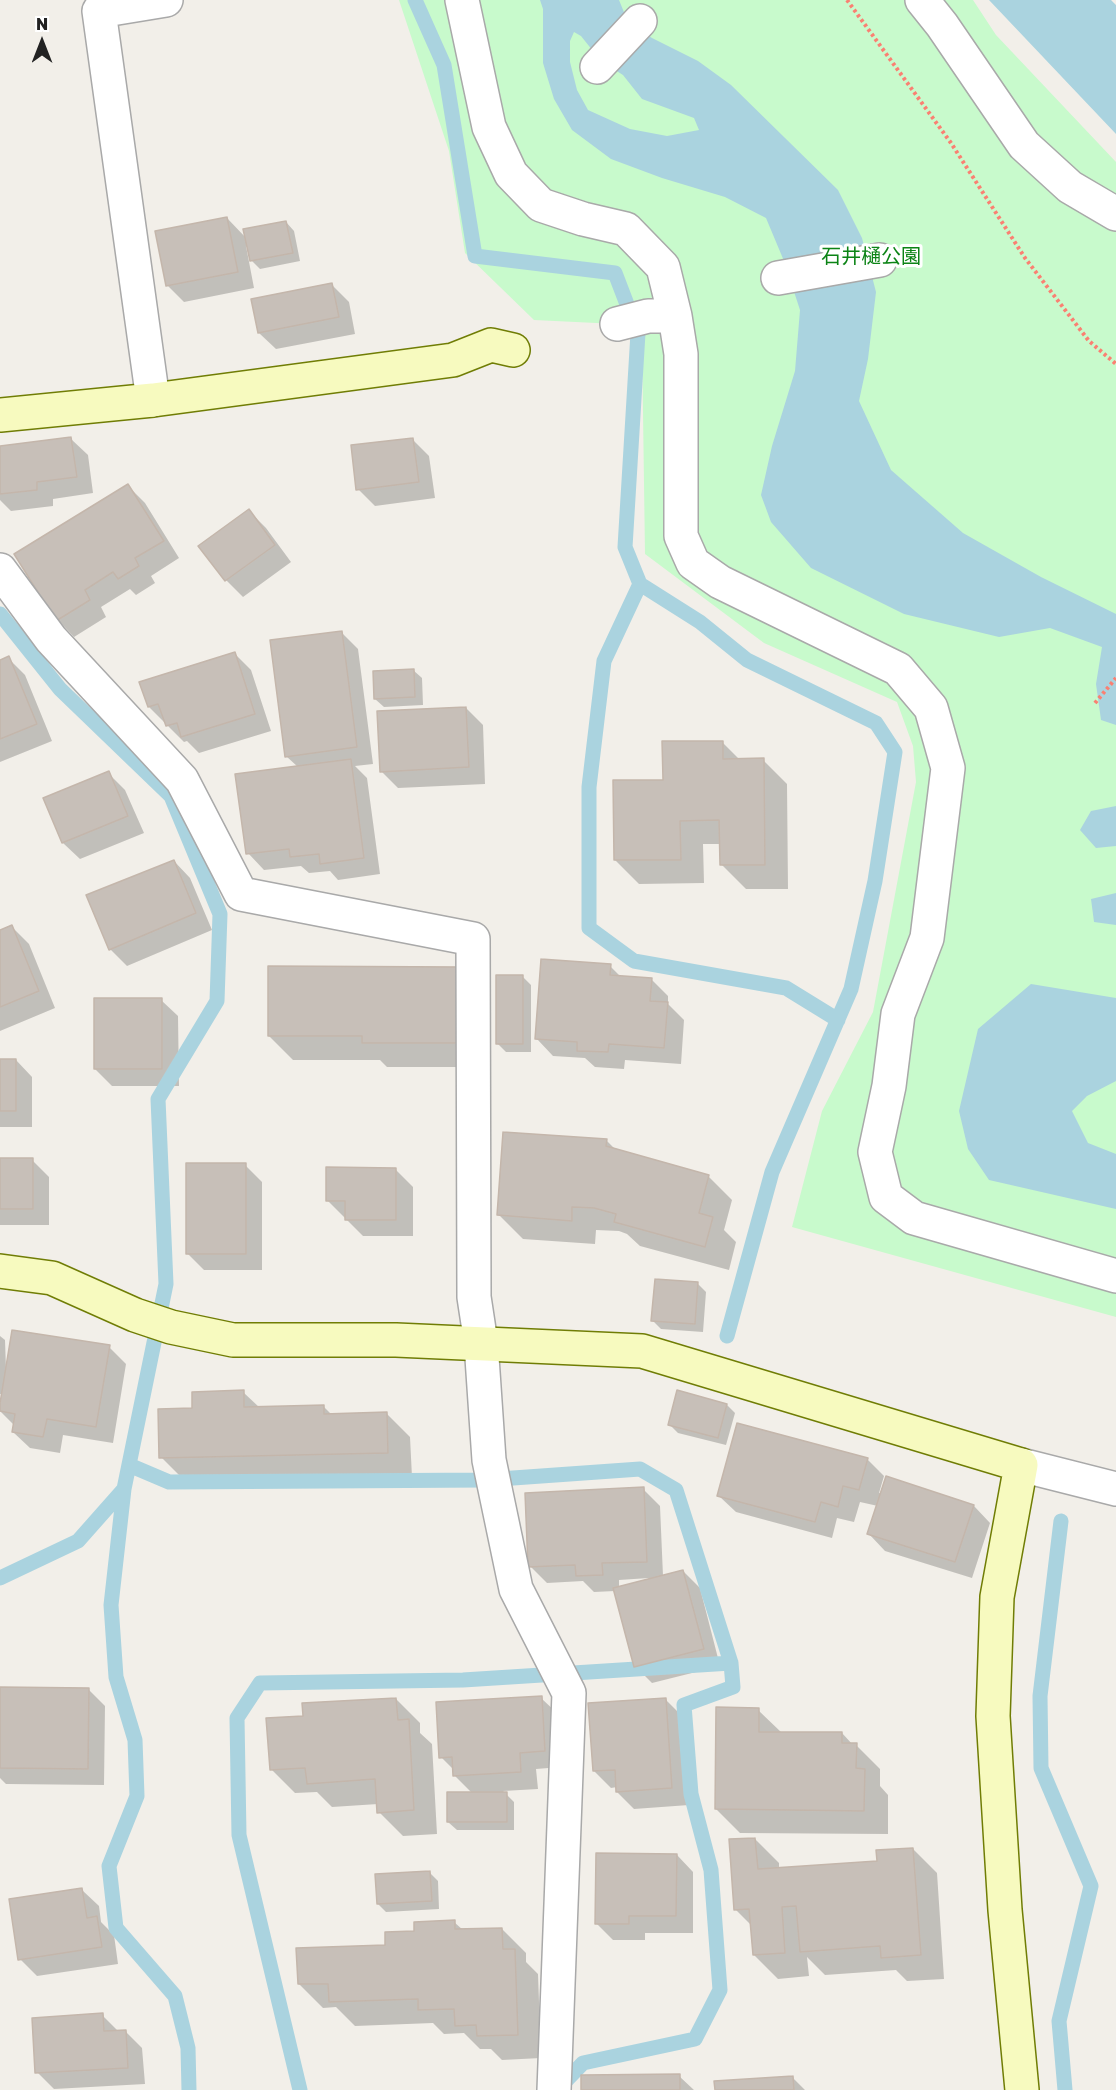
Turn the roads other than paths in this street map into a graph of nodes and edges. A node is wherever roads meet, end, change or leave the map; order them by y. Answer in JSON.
{"nodes":[{"id":1,"x":166,"y":0,"type":"edge"},
{"id":2,"x":462,"y":0,"type":"edge"},
{"id":3,"x":922,"y":0,"type":"edge"},
{"id":4,"x":640,"y":21,"type":"dead end"},
{"id":5,"x":597,"y":67,"type":"dead end"},
{"id":6,"x":1116,"y":214,"type":"edge"},
{"id":7,"x":880,"y":260,"type":"dead end"},
{"id":8,"x":778,"y":278,"type":"dead end"},
{"id":9,"x":513,"y":350,"type":"dead end"},
{"id":10,"x":153,"y":400,"type":"junction"},
{"id":11,"x":0,"y":416,"type":"edge"},
{"id":12,"x":0,"y":570,"type":"edge"},
{"id":13,"x":0,"y":1271,"type":"edge"},
{"id":14,"x":1116,"y":1276,"type":"edge"},
{"id":15,"x":481,"y":1343,"type":"junction"},
{"id":16,"x":1021,"y":1464,"type":"junction"},
{"id":17,"x":1116,"y":1489,"type":"edge"},
{"id":18,"x":554,"y":2086,"type":"edge"},
{"id":19,"x":1022,"y":2090,"type":"edge"}],
"edges":[{"from":1,"to":10,"type":"street"},
{"from":2,"to":14,"type":"street"},
{"from":3,"to":6,"type":"street"},
{"from":4,"to":5,"type":"street"},
{"from":7,"to":8,"type":"street"},
{"from":9,"to":10,"type":"street"},
{"from":10,"to":11,"type":"street"},
{"from":12,"to":15,"type":"street"},
{"from":13,"to":15,"type":"street"},
{"from":15,"to":16,"type":"street"},
{"from":15,"to":18,"type":"street"},
{"from":16,"to":17,"type":"street"},
{"from":16,"to":19,"type":"street"}]}
